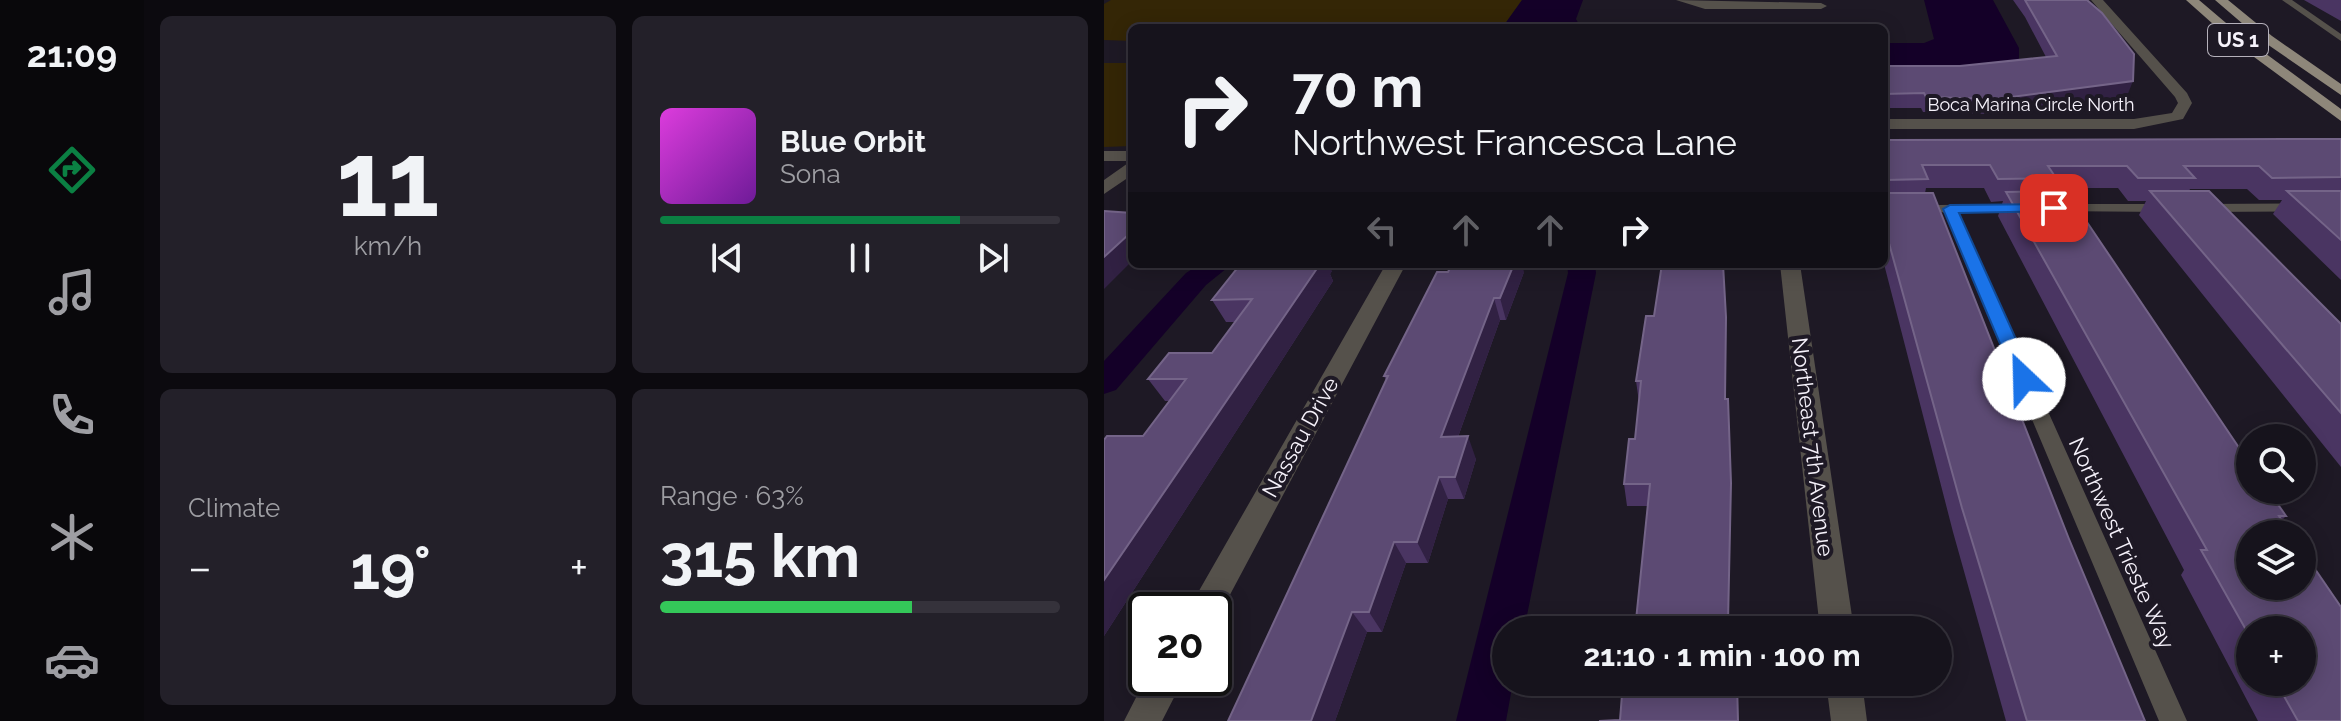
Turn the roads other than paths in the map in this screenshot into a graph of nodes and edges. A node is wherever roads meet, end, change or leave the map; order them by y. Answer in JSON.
{"nodes":[{"id":1,"x":1682,"y":0,"type":"edge"},
{"id":2,"x":2097,"y":0,"type":"edge"},
{"id":3,"x":2192,"y":0,"type":"edge"},
{"id":4,"x":2221,"y":0,"type":"edge"},
{"id":5,"x":2286,"y":0,"type":"edge"},
{"id":6,"x":1821,"y":6,"type":"dead end"},
{"id":7,"x":2339,"y":36,"type":"edge"},
{"id":8,"x":2341,"y":91,"type":"edge"},
{"id":9,"x":2339,"y":115,"type":"edge"},
{"id":10,"x":1888,"y":124,"type":"edge"},
{"id":11,"x":1104,"y":156,"type":"edge"},
{"id":12,"x":1128,"y":156,"type":"edge"},
{"id":13,"x":1128,"y":169,"type":"edge"},
{"id":14,"x":1104,"y":189,"type":"edge"},
{"id":15,"x":2341,"y":207,"type":"edge"},
{"id":16,"x":2220,"y":208,"type":"junction"},
{"id":17,"x":1923,"y":209,"type":"edge"},
{"id":18,"x":1950,"y":209,"type":"junction"},
{"id":19,"x":2242,"y":231,"type":"edge"},
{"id":20,"x":1394,"y":268,"type":"edge"},
{"id":21,"x":1791,"y":268,"type":"edge"},
{"id":22,"x":1214,"y":592,"type":"edge"},
{"id":23,"x":1835,"y":616,"type":"edge"},
{"id":24,"x":1156,"y":696,"type":"edge"},
{"id":25,"x":1846,"y":696,"type":"edge"},
{"id":26,"x":1142,"y":721,"type":"edge"},
{"id":27,"x":1849,"y":721,"type":"edge"},
{"id":28,"x":2173,"y":721,"type":"edge"}],
"edges":[{"from":1,"to":6,"type":"street"},
{"from":2,"to":10,"type":"street","name":"Boca Marina Circle North"},
{"from":3,"to":9,"type":"main road","number":"US 1"},
{"from":4,"to":8,"type":"main road","number":"US 1"},
{"from":5,"to":7,"type":"lane"},
{"from":11,"to":12,"type":"street"},
{"from":13,"to":14,"type":"street"},
{"from":15,"to":16,"type":"lane"},
{"from":16,"to":18,"type":"lane"},
{"from":16,"to":19,"type":"street"},
{"from":17,"to":18,"type":"lane"},
{"from":18,"to":28,"type":"lane","name":"Northwest Trieste Way"},
{"from":20,"to":22,"type":"street","name":"Nassau Drive"},
{"from":21,"to":23,"type":"street","name":"Northeast 7th Avenue"},
{"from":24,"to":26,"type":"street"},
{"from":25,"to":27,"type":"street"}]}
